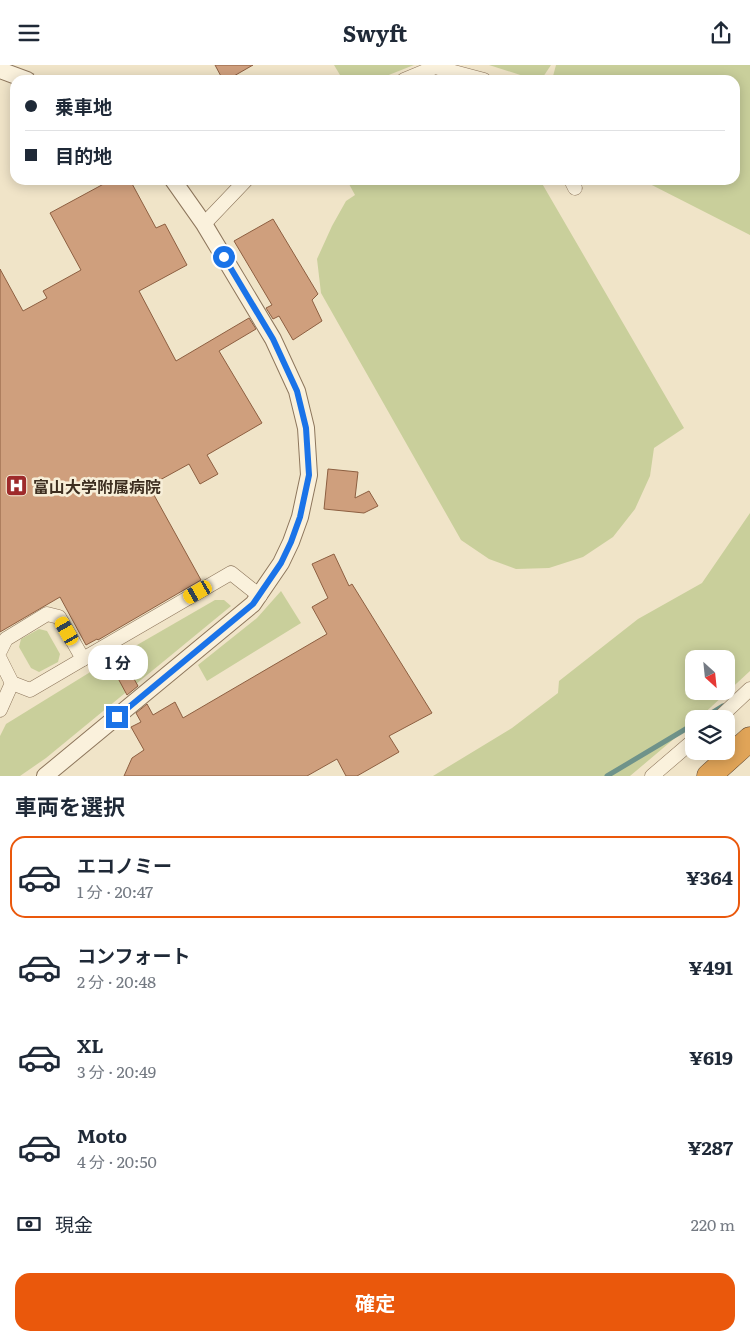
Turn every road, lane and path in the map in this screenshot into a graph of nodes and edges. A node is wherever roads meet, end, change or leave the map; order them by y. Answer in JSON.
{"nodes":[{"id":1,"x":0,"y":70,"type":"edge"},
{"id":2,"x":14,"y":75,"type":"edge"},
{"id":3,"x":416,"y":75,"type":"edge"},
{"id":4,"x":465,"y":75,"type":"edge"},
{"id":5,"x":177,"y":185,"type":"edge"},
{"id":6,"x":241,"y":185,"type":"edge"},
{"id":7,"x":204,"y":224,"type":"junction"},
{"id":8,"x":260,"y":596,"type":"junction"},
{"id":9,"x":0,"y":651,"type":"edge"},
{"id":10,"x":0,"y":659,"type":"edge"},
{"id":11,"x":83,"y":659,"type":"junction"},
{"id":12,"x":12,"y":683,"type":"junction"},
{"id":13,"x":750,"y":689,"type":"edge"},
{"id":14,"x":0,"y":710,"type":"edge"},
{"id":15,"x":728,"y":710,"type":"edge"},
{"id":16,"x":750,"y":739,"type":"edge"},
{"id":17,"x":685,"y":748,"type":"edge"},
{"id":18,"x":45,"y":776,"type":"edge"},
{"id":19,"x":652,"y":776,"type":"edge"},
{"id":20,"x":709,"y":776,"type":"edge"}],
"edges":[{"from":1,"to":2,"type":"street"},
{"from":3,"to":4,"type":"street"},
{"from":5,"to":7,"type":"street"},
{"from":6,"to":7,"type":"street"},
{"from":7,"to":8,"type":"street"},
{"from":8,"to":11,"type":"street"},
{"from":8,"to":18,"type":"street"},
{"from":9,"to":11,"type":"street"},
{"from":10,"to":12,"type":"street"},
{"from":11,"to":12,"type":"street"},
{"from":12,"to":14,"type":"street"},
{"from":13,"to":15,"type":"street"},
{"from":16,"to":20,"type":"highway"},
{"from":17,"to":19,"type":"street"}]}
